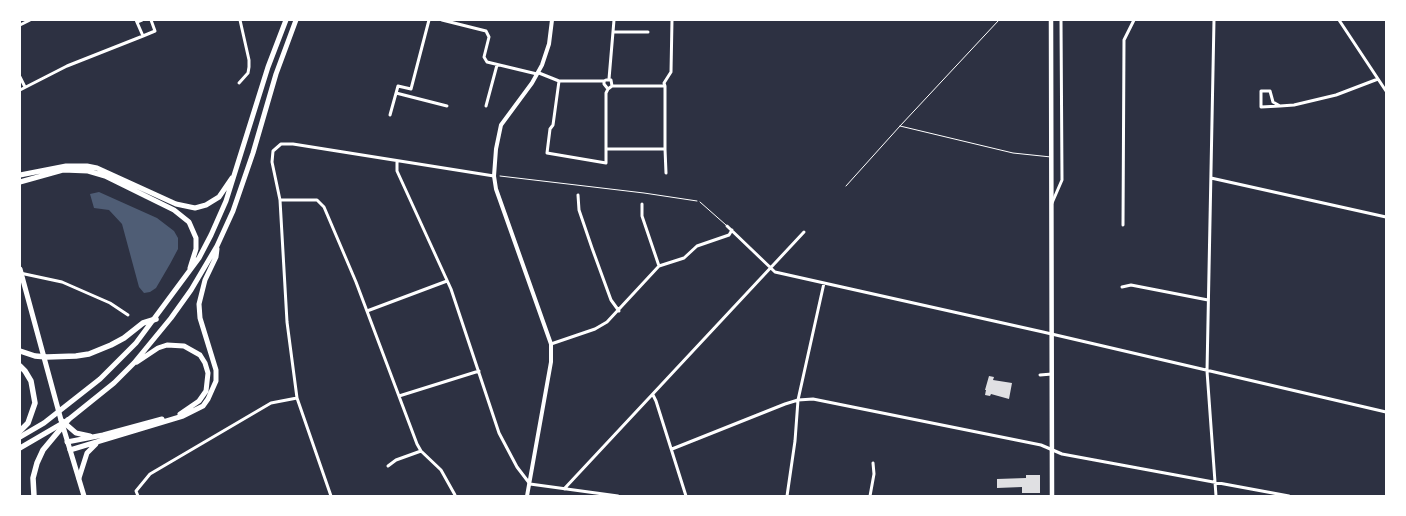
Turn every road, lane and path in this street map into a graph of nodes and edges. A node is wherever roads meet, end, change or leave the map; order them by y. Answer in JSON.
{"nodes":[{"id":1,"x":30,"y":20,"type":"edge"},
{"id":2,"x":142,"y":20,"type":"edge"},
{"id":3,"x":151,"y":20,"type":"edge"},
{"id":4,"x":240,"y":20,"type":"edge"},
{"id":5,"x":286,"y":20,"type":"edge"},
{"id":6,"x":296,"y":20,"type":"edge"},
{"id":7,"x":428,"y":20,"type":"edge"},
{"id":8,"x":442,"y":20,"type":"edge"},
{"id":9,"x":552,"y":20,"type":"edge"},
{"id":10,"x":614,"y":20,"type":"edge"},
{"id":11,"x":672,"y":20,"type":"edge"},
{"id":12,"x":999,"y":20,"type":"edge"},
{"id":13,"x":1051,"y":20,"type":"edge"},
{"id":14,"x":1061,"y":20,"type":"edge"},
{"id":15,"x":1134,"y":20,"type":"edge"},
{"id":16,"x":1214,"y":20,"type":"edge"},
{"id":17,"x":1339,"y":20,"type":"edge"},
{"id":18,"x":137,"y":21,"type":"edge"},
{"id":19,"x":20,"y":24,"type":"edge"},
{"id":20,"x":613,"y":32,"type":"junction"},
{"id":21,"x":648,"y":32,"type":"dead end"},
{"id":22,"x":143,"y":36,"type":"junction"},
{"id":23,"x":497,"y":64,"type":"junction"},
{"id":24,"x":538,"y":74,"type":"junction"},
{"id":25,"x":20,"y":77,"type":"edge"},
{"id":26,"x":609,"y":79,"type":"junction"},
{"id":27,"x":1378,"y":79,"type":"junction"},
{"id":28,"x":560,"y":81,"type":"junction"},
{"id":29,"x":604,"y":81,"type":"junction"},
{"id":30,"x":239,"y":82,"type":"dead end"},
{"id":31,"x":612,"y":86,"type":"junction"},
{"id":32,"x":664,"y":86,"type":"junction"},
{"id":33,"x":25,"y":87,"type":"junction"},
{"id":34,"x":411,"y":89,"type":"junction"},
{"id":35,"x":608,"y":89,"type":"junction"},
{"id":36,"x":20,"y":90,"type":"edge"},
{"id":37,"x":1386,"y":91,"type":"edge"},
{"id":38,"x":396,"y":93,"type":"junction"},
{"id":39,"x":409,"y":96,"type":"junction"},
{"id":40,"x":447,"y":106,"type":"dead end"},
{"id":41,"x":486,"y":106,"type":"dead end"},
{"id":42,"x":1280,"y":106,"type":"junction"},
{"id":43,"x":390,"y":115,"type":"dead end"},
{"id":44,"x":900,"y":126,"type":"junction"},
{"id":45,"x":606,"y":149,"type":"junction"},
{"id":46,"x":665,"y":149,"type":"junction"},
{"id":47,"x":1051,"y":157,"type":"junction"},
{"id":48,"x":397,"y":161,"type":"junction"},
{"id":49,"x":237,"y":169,"type":"junction"},
{"id":50,"x":666,"y":173,"type":"dead end"},
{"id":51,"x":20,"y":174,"type":"edge"},
{"id":52,"x":494,"y":176,"type":"junction"},
{"id":53,"x":1211,"y":178,"type":"junction"},
{"id":54,"x":21,"y":183,"type":"edge"},
{"id":55,"x":846,"y":186,"type":"dead end"},
{"id":56,"x":578,"y":195,"type":"dead end"},
{"id":57,"x":280,"y":200,"type":"junction"},
{"id":58,"x":700,"y":202,"type":"joint"},
{"id":59,"x":642,"y":204,"type":"dead end"},
{"id":60,"x":1052,"y":204,"type":"junction"},
{"id":61,"x":1386,"y":217,"type":"edge"},
{"id":62,"x":1123,"y":225,"type":"dead end"},
{"id":63,"x":727,"y":226,"type":"joint"},
{"id":64,"x":732,"y":230,"type":"junction"},
{"id":65,"x":804,"y":232,"type":"dead end"},
{"id":66,"x":217,"y":246,"type":"junction"},
{"id":67,"x":659,"y":266,"type":"junction"},
{"id":68,"x":771,"y":268,"type":"junction"},
{"id":69,"x":20,"y":272,"type":"edge"},
{"id":70,"x":189,"y":273,"type":"junction"},
{"id":71,"x":447,"y":281,"type":"junction"},
{"id":72,"x":824,"y":283,"type":"junction"},
{"id":73,"x":1122,"y":287,"type":"dead end"},
{"id":74,"x":1208,"y":300,"type":"junction"},
{"id":75,"x":619,"y":310,"type":"junction"},
{"id":76,"x":367,"y":311,"type":"junction"},
{"id":77,"x":128,"y":315,"type":"dead end"},
{"id":78,"x":156,"y":319,"type":"junction"},
{"id":79,"x":1052,"y":334,"type":"junction"},
{"id":80,"x":551,"y":344,"type":"junction"},
{"id":81,"x":20,"y":351,"type":"edge"},
{"id":82,"x":134,"y":363,"type":"junction"},
{"id":83,"x":20,"y":366,"type":"edge"},
{"id":84,"x":479,"y":371,"type":"junction"},
{"id":85,"x":1207,"y":371,"type":"junction"},
{"id":86,"x":1052,"y":374,"type":"junction"},
{"id":87,"x":1040,"y":375,"type":"dead end"},
{"id":88,"x":653,"y":395,"type":"junction"},
{"id":89,"x":399,"y":396,"type":"junction"},
{"id":90,"x":297,"y":398,"type":"junction"},
{"id":91,"x":798,"y":400,"type":"junction"},
{"id":92,"x":1386,"y":412,"type":"edge"},
{"id":93,"x":61,"y":420,"type":"junction"},
{"id":94,"x":68,"y":420,"type":"junction"},
{"id":95,"x":20,"y":431,"type":"edge"},
{"id":96,"x":103,"y":436,"type":"junction"},
{"id":97,"x":20,"y":437,"type":"edge"},
{"id":98,"x":68,"y":442,"type":"junction"},
{"id":99,"x":99,"y":442,"type":"junction"},
{"id":100,"x":20,"y":448,"type":"edge"},
{"id":101,"x":672,"y":449,"type":"junction"},
{"id":102,"x":70,"y":450,"type":"junction"},
{"id":103,"x":1052,"y":450,"type":"junction"},
{"id":104,"x":421,"y":451,"type":"junction"},
{"id":105,"x":873,"y":463,"type":"dead end"},
{"id":106,"x":388,"y":466,"type":"dead end"},
{"id":107,"x":79,"y":478,"type":"junction"},
{"id":108,"x":1215,"y":483,"type":"junction"},
{"id":109,"x":530,"y":484,"type":"junction"},
{"id":110,"x":563,"y":490,"type":"junction"},
{"id":111,"x":455,"y":495,"type":"dead end"},
{"id":112,"x":34,"y":496,"type":"edge"},
{"id":113,"x":84,"y":496,"type":"edge"},
{"id":114,"x":138,"y":496,"type":"edge"},
{"id":115,"x":332,"y":496,"type":"edge"},
{"id":116,"x":528,"y":496,"type":"edge"},
{"id":117,"x":618,"y":496,"type":"edge"},
{"id":118,"x":686,"y":496,"type":"edge"},
{"id":119,"x":787,"y":496,"type":"edge"},
{"id":120,"x":870,"y":496,"type":"edge"},
{"id":121,"x":1052,"y":496,"type":"edge"},
{"id":122,"x":1216,"y":496,"type":"edge"},
{"id":123,"x":1289,"y":496,"type":"edge"}],
"edges":[{"from":1,"to":19,"type":"street"},
{"from":2,"to":18,"type":"street"},
{"from":3,"to":22,"type":"street"},
{"from":4,"to":30,"type":"street"},
{"from":5,"to":49,"type":"main road"},
{"from":6,"to":66,"type":"main road"},
{"from":7,"to":34,"type":"street"},
{"from":8,"to":23,"type":"street"},
{"from":9,"to":24,"type":"street"},
{"from":10,"to":20,"type":"street"},
{"from":11,"to":32,"type":"street"},
{"from":12,"to":44,"type":"lane"},
{"from":13,"to":47,"type":"main road"},
{"from":14,"to":60,"type":"street"},
{"from":15,"to":62,"type":"street"},
{"from":16,"to":53,"type":"street"},
{"from":17,"to":27,"type":"street"},
{"from":18,"to":22,"type":"street"},
{"from":20,"to":21,"type":"street"},
{"from":20,"to":26,"type":"street"},
{"from":22,"to":33,"type":"street"},
{"from":23,"to":24,"type":"street"},
{"from":23,"to":41,"type":"street"},
{"from":24,"to":28,"type":"street"},
{"from":24,"to":52,"type":"street"},
{"from":25,"to":33,"type":"street"},
{"from":26,"to":29,"type":"street"},
{"from":26,"to":31,"type":"street"},
{"from":27,"to":37,"type":"street"},
{"from":27,"to":42,"type":"street"},
{"from":28,"to":29,"type":"street"},
{"from":28,"to":45,"type":"street"},
{"from":29,"to":35,"type":"street"},
{"from":31,"to":32,"type":"street"},
{"from":31,"to":35,"type":"street"},
{"from":32,"to":46,"type":"street"},
{"from":33,"to":36,"type":"street"},
{"from":34,"to":38,"type":"street"},
{"from":34,"to":39,"type":"street"},
{"from":35,"to":45,"type":"street"},
{"from":38,"to":39,"type":"street"},
{"from":38,"to":43,"type":"street"},
{"from":39,"to":40,"type":"street"},
{"from":42,"to":42,"type":"street"},
{"from":44,"to":47,"type":"lane"},
{"from":44,"to":55,"type":"lane"},
{"from":45,"to":46,"type":"street"},
{"from":46,"to":50,"type":"street"},
{"from":47,"to":60,"type":"main road"},
{"from":48,"to":52,"type":"street"},
{"from":48,"to":57,"type":"street"},
{"from":48,"to":71,"type":"street"},
{"from":49,"to":51,"type":"main road"},
{"from":49,"to":70,"type":"main road"},
{"from":52,"to":58,"type":"path"},
{"from":52,"to":80,"type":"street"},
{"from":53,"to":61,"type":"street"},
{"from":53,"to":74,"type":"street"},
{"from":54,"to":70,"type":"main road"},
{"from":56,"to":75,"type":"street"},
{"from":57,"to":76,"type":"street"},
{"from":57,"to":90,"type":"street"},
{"from":58,"to":63,"type":"lane"},
{"from":59,"to":67,"type":"street"},
{"from":60,"to":79,"type":"main road"},
{"from":63,"to":64,"type":"street"},
{"from":64,"to":67,"type":"street"},
{"from":64,"to":68,"type":"street"},
{"from":65,"to":68,"type":"street"},
{"from":66,"to":82,"type":"main road"},
{"from":66,"to":99,"type":"main road"},
{"from":67,"to":75,"type":"street"},
{"from":68,"to":72,"type":"street"},
{"from":68,"to":88,"type":"street"},
{"from":69,"to":77,"type":"street"},
{"from":69,"to":93,"type":"main road"},
{"from":70,"to":78,"type":"main road"},
{"from":71,"to":76,"type":"street"},
{"from":71,"to":84,"type":"street"},
{"from":72,"to":79,"type":"street"},
{"from":72,"to":91,"type":"street"},
{"from":73,"to":74,"type":"street"},
{"from":74,"to":85,"type":"street"},
{"from":75,"to":80,"type":"street"},
{"from":76,"to":89,"type":"street"},
{"from":78,"to":81,"type":"highway"},
{"from":78,"to":97,"type":"main road"},
{"from":79,"to":85,"type":"street"},
{"from":79,"to":86,"type":"main road"},
{"from":80,"to":109,"type":"street"},
{"from":82,"to":94,"type":"main road"},
{"from":82,"to":96,"type":"main road"},
{"from":83,"to":95,"type":"highway"},
{"from":84,"to":89,"type":"street"},
{"from":84,"to":109,"type":"street"},
{"from":85,"to":92,"type":"street"},
{"from":85,"to":108,"type":"street"},
{"from":86,"to":87,"type":"street"},
{"from":86,"to":103,"type":"main road"},
{"from":88,"to":101,"type":"street"},
{"from":88,"to":110,"type":"street"},
{"from":89,"to":104,"type":"street"},
{"from":90,"to":114,"type":"street"},
{"from":90,"to":115,"type":"street"},
{"from":91,"to":101,"type":"street"},
{"from":91,"to":103,"type":"street"},
{"from":91,"to":119,"type":"street"},
{"from":93,"to":96,"type":"main road"},
{"from":93,"to":98,"type":"main road"},
{"from":94,"to":100,"type":"main road"},
{"from":94,"to":112,"type":"highway"},
{"from":96,"to":98,"type":"main road"},
{"from":98,"to":102,"type":"main road"},
{"from":99,"to":102,"type":"main road"},
{"from":99,"to":107,"type":"main road"},
{"from":101,"to":118,"type":"street"},
{"from":102,"to":107,"type":"main road"},
{"from":103,"to":108,"type":"street"},
{"from":103,"to":121,"type":"main road"},
{"from":104,"to":106,"type":"street"},
{"from":104,"to":111,"type":"street"},
{"from":105,"to":120,"type":"street"},
{"from":107,"to":113,"type":"main road"},
{"from":108,"to":122,"type":"street"},
{"from":108,"to":123,"type":"street"},
{"from":109,"to":110,"type":"street"},
{"from":109,"to":116,"type":"street"},
{"from":110,"to":117,"type":"street"}]}
